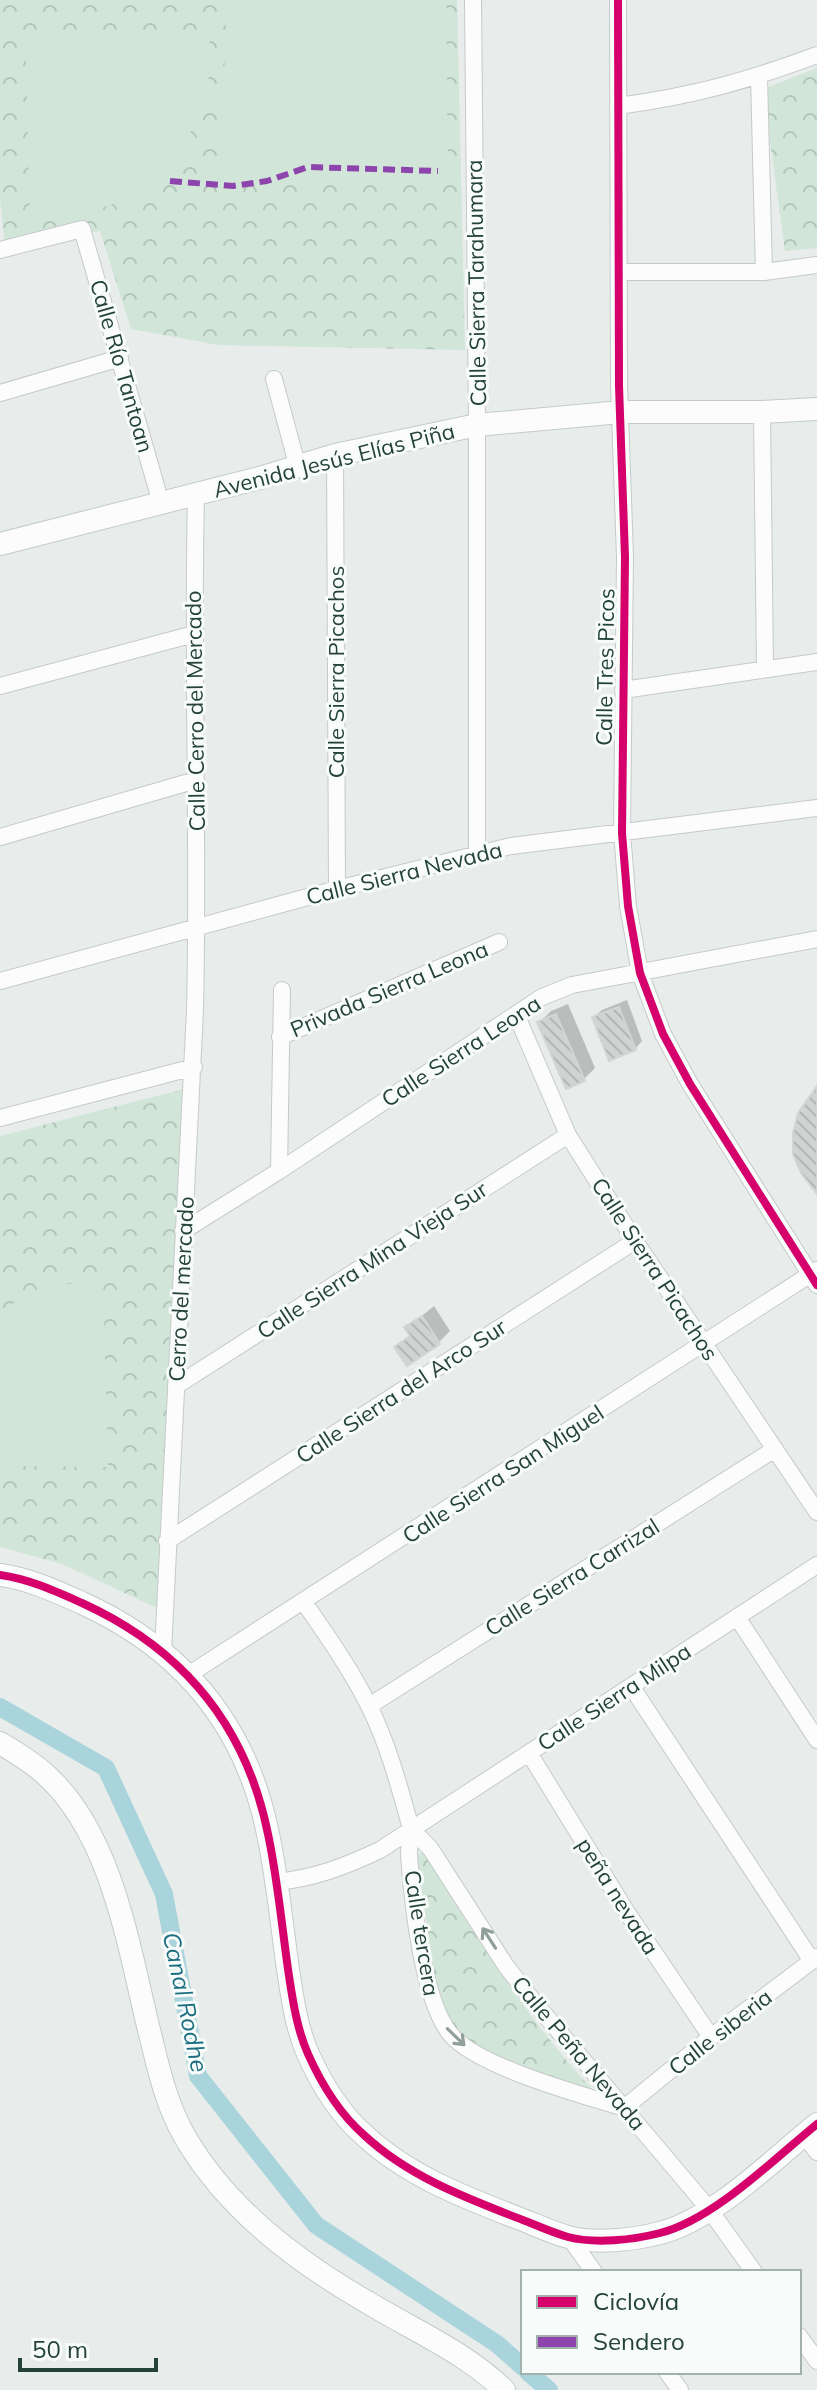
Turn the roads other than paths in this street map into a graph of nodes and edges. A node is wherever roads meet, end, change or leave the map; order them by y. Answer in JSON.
{"nodes":[{"id":1,"x":473,"y":0,"type":"edge"},
{"id":2,"x":618,"y":0,"type":"edge"},
{"id":3,"x":817,"y":55,"type":"edge"},
{"id":4,"x":759,"y":77,"type":"junction"},
{"id":5,"x":618,"y":106,"type":"junction"},
{"id":6,"x":0,"y":250,"type":"edge"},
{"id":7,"x":817,"y":265,"type":"edge"},
{"id":8,"x":620,"y":272,"type":"junction"},
{"id":9,"x":764,"y":272,"type":"junction"},
{"id":10,"x":120,"y":358,"type":"junction"},
{"id":11,"x":274,"y":379,"type":"dead end"},
{"id":12,"x":0,"y":393,"type":"edge"},
{"id":13,"x":817,"y":409,"type":"edge"},
{"id":14,"x":621,"y":412,"type":"junction"},
{"id":15,"x":762,"y":412,"type":"junction"},
{"id":16,"x":477,"y":425,"type":"junction"},
{"id":17,"x":335,"y":455,"type":"junction"},
{"id":18,"x":298,"y":468,"type":"junction"},
{"id":19,"x":196,"y":494,"type":"junction"},
{"id":20,"x":161,"y":503,"type":"junction"},
{"id":21,"x":0,"y":544,"type":"edge"},
{"id":22,"x":194,"y":634,"type":"junction"},
{"id":23,"x":817,"y":662,"type":"edge"},
{"id":24,"x":765,"y":668,"type":"junction"},
{"id":25,"x":0,"y":686,"type":"edge"},
{"id":26,"x":623,"y":690,"type":"junction"},
{"id":27,"x":196,"y":780,"type":"junction"},
{"id":28,"x":817,"y":808,"type":"edge"},
{"id":29,"x":622,"y":833,"type":"junction"},
{"id":30,"x":0,"y":837,"type":"edge"},
{"id":31,"x":477,"y":855,"type":"junction"},
{"id":32,"x":337,"y":889,"type":"junction"},
{"id":33,"x":197,"y":928,"type":"junction"},
{"id":34,"x":817,"y":939,"type":"edge"},
{"id":35,"x":499,"y":942,"type":"dead end"},
{"id":36,"x":640,"y":973,"type":"junction"},
{"id":37,"x":0,"y":981,"type":"edge"},
{"id":38,"x":282,"y":990,"type":"dead end"},
{"id":39,"x":516,"y":1014,"type":"junction"},
{"id":40,"x":280,"y":1037,"type":"junction"},
{"id":41,"x":194,"y":1067,"type":"junction"},
{"id":42,"x":0,"y":1118,"type":"edge"},
{"id":43,"x":568,"y":1135,"type":"junction"},
{"id":44,"x":279,"y":1171,"type":"junction"},
{"id":45,"x":183,"y":1231,"type":"junction"},
{"id":46,"x":635,"y":1241,"type":"junction"},
{"id":47,"x":815,"y":1277,"type":"edge"},
{"id":48,"x":705,"y":1345,"type":"junction"},
{"id":49,"x":176,"y":1386,"type":"junction"},
{"id":50,"x":775,"y":1449,"type":"junction"},
{"id":51,"x":817,"y":1512,"type":"edge"},
{"id":52,"x":167,"y":1541,"type":"junction"},
{"id":53,"x":817,"y":1565,"type":"edge"},
{"id":54,"x":0,"y":1575,"type":"edge"},
{"id":55,"x":303,"y":1601,"type":"junction"},
{"id":56,"x":737,"y":1617,"type":"junction"},
{"id":57,"x":163,"y":1651,"type":"junction"},
{"id":58,"x":188,"y":1675,"type":"junction"},
{"id":59,"x":631,"y":1686,"type":"junction"},
{"id":60,"x":369,"y":1706,"type":"junction"},
{"id":61,"x":817,"y":1740,"type":"edge"},
{"id":62,"x":0,"y":1743,"type":"edge"},
{"id":63,"x":529,"y":1753,"type":"junction"},
{"id":64,"x":411,"y":1829,"type":"junction"},
{"id":65,"x":275,"y":1882,"type":"junction"},
{"id":66,"x":814,"y":1959,"type":"edge"},
{"id":67,"x":711,"y":2037,"type":"junction"},
{"id":68,"x":624,"y":2108,"type":"junction"},
{"id":69,"x":813,"y":2137,"type":"edge"},
{"id":70,"x":709,"y":2209,"type":"junction"},
{"id":71,"x":569,"y":2237,"type":"junction"},
{"id":72,"x":593,"y":2270,"type":"edge"},
{"id":73,"x":753,"y":2270,"type":"edge"},
{"id":74,"x":801,"y":2339,"type":"edge"},
{"id":75,"x":817,"y":2361,"type":"edge"},
{"id":76,"x":504,"y":2390,"type":"edge"}],
"edges":[{"from":1,"to":16,"type":"street","name":"Calle Sierra Tarahumara"},
{"from":2,"to":5,"type":"street","name":"Calle Tres Picos"},
{"from":3,"to":4,"type":"street"},
{"from":4,"to":5,"type":"street"},
{"from":4,"to":9,"type":"street"},
{"from":5,"to":8,"type":"street","name":"Calle Tres Picos"},
{"from":6,"to":10,"type":"street","name":"Calle Río Tantoan"},
{"from":7,"to":9,"type":"street"},
{"from":8,"to":9,"type":"street"},
{"from":8,"to":14,"type":"street","name":"Calle Tres Picos"},
{"from":10,"to":12,"type":"street"},
{"from":10,"to":20,"type":"street","name":"Calle Río Tantoan"},
{"from":11,"to":18,"type":"street"},
{"from":13,"to":15,"type":"street","name":"Avenida Jesús Elías Piña"},
{"from":14,"to":15,"type":"street","name":"Avenida Jesús Elías Piña"},
{"from":14,"to":16,"type":"street","name":"Avenida Jesús Elías Piña"},
{"from":14,"to":26,"type":"street","name":"Calle Tres Picos"},
{"from":15,"to":24,"type":"street"},
{"from":16,"to":17,"type":"street","name":"Avenida Jesús Elías Piña"},
{"from":16,"to":31,"type":"street","name":"Calle Sierra Tarahumara"},
{"from":17,"to":18,"type":"street","name":"Avenida Jesús Elías Piña"},
{"from":17,"to":32,"type":"street","name":"Calle Sierra Picachos"},
{"from":18,"to":19,"type":"street","name":"Avenida Jesús Elías Piña"},
{"from":19,"to":20,"type":"street","name":"Avenida Jesús Elías Piña"},
{"from":19,"to":22,"type":"street","name":"Calle Cerro del Mercado"},
{"from":20,"to":21,"type":"street","name":"Avenida Jesús Elías Piña"},
{"from":22,"to":25,"type":"street"},
{"from":22,"to":27,"type":"street","name":"Calle Cerro del Mercado"},
{"from":23,"to":24,"type":"street"},
{"from":24,"to":26,"type":"street"},
{"from":26,"to":29,"type":"street","name":"Calle Tres Picos"},
{"from":27,"to":30,"type":"street"},
{"from":27,"to":33,"type":"street","name":"Calle Cerro del Mercado"},
{"from":28,"to":29,"type":"street","name":"Calle Sierra Nevada"},
{"from":29,"to":31,"type":"street","name":"Calle Sierra Nevada"},
{"from":29,"to":36,"type":"street","name":"Calle Tres Picos"},
{"from":31,"to":32,"type":"street","name":"Calle Sierra Nevada"},
{"from":32,"to":33,"type":"street","name":"Calle Sierra Nevada"},
{"from":33,"to":37,"type":"street","name":"Calle Sierra Nevada"},
{"from":33,"to":41,"type":"street","name":"Cerro del mercado"},
{"from":34,"to":36,"type":"street","name":"Calle Sierra Leona"},
{"from":35,"to":40,"type":"street","name":"Privada Sierra Leona"},
{"from":36,"to":39,"type":"street","name":"Calle Sierra Leona"},
{"from":36,"to":47,"type":"street","name":"Calle Tres Picos"},
{"from":38,"to":40,"type":"street","name":"Privada Sierra Leona"},
{"from":39,"to":43,"type":"street","name":"Calle Sierra Picachos"},
{"from":39,"to":44,"type":"street","name":"Calle Sierra Leona"},
{"from":40,"to":44,"type":"street","name":"Privada Sierra Leona"},
{"from":41,"to":42,"type":"street"},
{"from":41,"to":45,"type":"street","name":"Cerro del mercado"},
{"from":43,"to":46,"type":"street","name":"Calle Sierra Picachos"},
{"from":43,"to":49,"type":"street","name":"Calle Sierra Mina Vieja Sur"},
{"from":44,"to":45,"type":"street","name":"Calle Sierra Leona"},
{"from":45,"to":49,"type":"street","name":"Cerro del mercado"},
{"from":46,"to":48,"type":"street","name":"Calle Sierra Picachos"},
{"from":46,"to":52,"type":"street","name":"Calle Sierra del Arco Sur"},
{"from":47,"to":48,"type":"street","name":"Calle Sierra San Miguel"},
{"from":48,"to":50,"type":"street","name":"Calle Sierra Picachos"},
{"from":48,"to":55,"type":"street","name":"Calle Sierra San Miguel"},
{"from":49,"to":52,"type":"street","name":"Cerro del mercado"},
{"from":50,"to":51,"type":"street","name":"Calle Sierra Picachos"},
{"from":50,"to":60,"type":"street","name":"Calle Sierra Carrizal"},
{"from":52,"to":57,"type":"street","name":"Cerro del mercado"},
{"from":53,"to":56,"type":"street","name":"Calle Sierra Milpa"},
{"from":54,"to":57,"type":"street"},
{"from":55,"to":58,"type":"street","name":"Calle Sierra San Miguel"},
{"from":55,"to":60,"type":"street"},
{"from":56,"to":59,"type":"street","name":"Calle Sierra Milpa"},
{"from":56,"to":61,"type":"street"},
{"from":57,"to":58,"type":"street"},
{"from":58,"to":65,"type":"street"},
{"from":59,"to":63,"type":"street","name":"Calle Sierra Milpa"},
{"from":59,"to":66,"type":"street"},
{"from":60,"to":64,"type":"street"},
{"from":62,"to":76,"type":"street"},
{"from":63,"to":64,"type":"street","name":"Calle Sierra Milpa"},
{"from":63,"to":67,"type":"street","name":"peña nevada"},
{"from":64,"to":65,"type":"street","name":"Calle Sierra Milpa"},
{"from":68,"to":64,"type":"street","name":"Calle Peña Nevada","one_way":true},
{"from":64,"to":68,"type":"street","name":"Calle tercera","one_way":true},
{"from":65,"to":71,"type":"street"},
{"from":66,"to":67,"type":"street","name":"Calle siberia"},
{"from":67,"to":68,"type":"street","name":"Calle siberia"},
{"from":68,"to":70,"type":"street","name":"Calle Peña Nevada"},
{"from":69,"to":70,"type":"street"},
{"from":70,"to":71,"type":"street"},
{"from":70,"to":73,"type":"street","name":"Calle Peña Nevada"},
{"from":71,"to":72,"type":"street"},
{"from":74,"to":75,"type":"street"}]}
